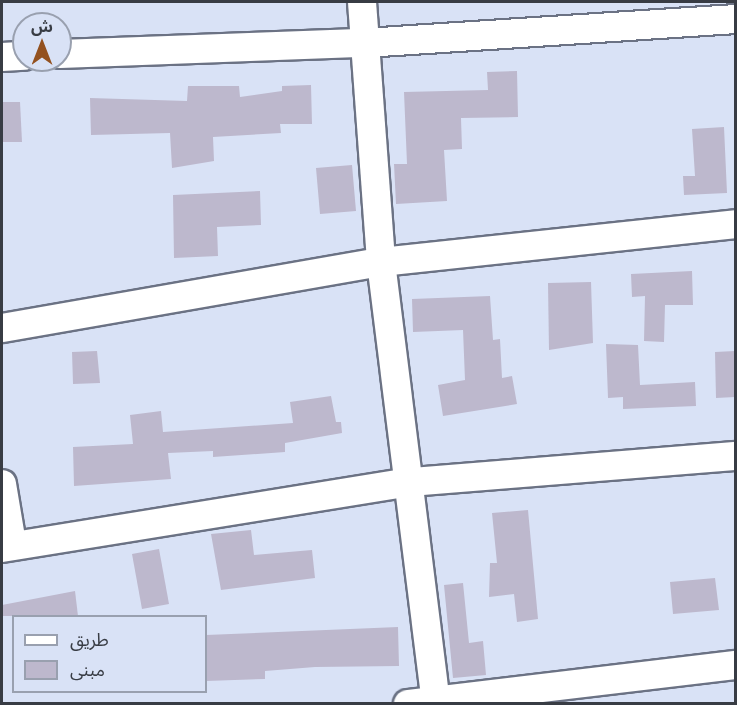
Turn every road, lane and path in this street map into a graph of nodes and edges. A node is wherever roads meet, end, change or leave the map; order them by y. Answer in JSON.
{"nodes":[{"id":1,"x":362,"y":2,"type":"edge"},
{"id":2,"x":735,"y":19,"type":"edge"},
{"id":3,"x":365,"y":43,"type":"junction"},
{"id":4,"x":72,"y":54,"type":"edge"},
{"id":5,"x":735,"y":224,"type":"edge"},
{"id":6,"x":381,"y":262,"type":"junction"},
{"id":7,"x":2,"y":328,"type":"edge"},
{"id":8,"x":735,"y":456,"type":"edge"},
{"id":9,"x":411,"y":482,"type":"junction"},
{"id":10,"x":2,"y":484,"type":"edge"},
{"id":11,"x":7,"y":546,"type":"edge"},
{"id":12,"x":735,"y":665,"type":"edge"},
{"id":13,"x":427,"y":702,"type":"edge"}],
"edges":[{"from":1,"to":3,"type":"street"},
{"from":2,"to":3,"type":"street"},
{"from":3,"to":4,"type":"street"},
{"from":3,"to":6,"type":"street"},
{"from":5,"to":6,"type":"street"},
{"from":6,"to":7,"type":"street"},
{"from":6,"to":9,"type":"street"},
{"from":8,"to":9,"type":"street"},
{"from":9,"to":11,"type":"street"},
{"from":9,"to":13,"type":"street"},
{"from":10,"to":11,"type":"street"},
{"from":12,"to":13,"type":"street"}]}
